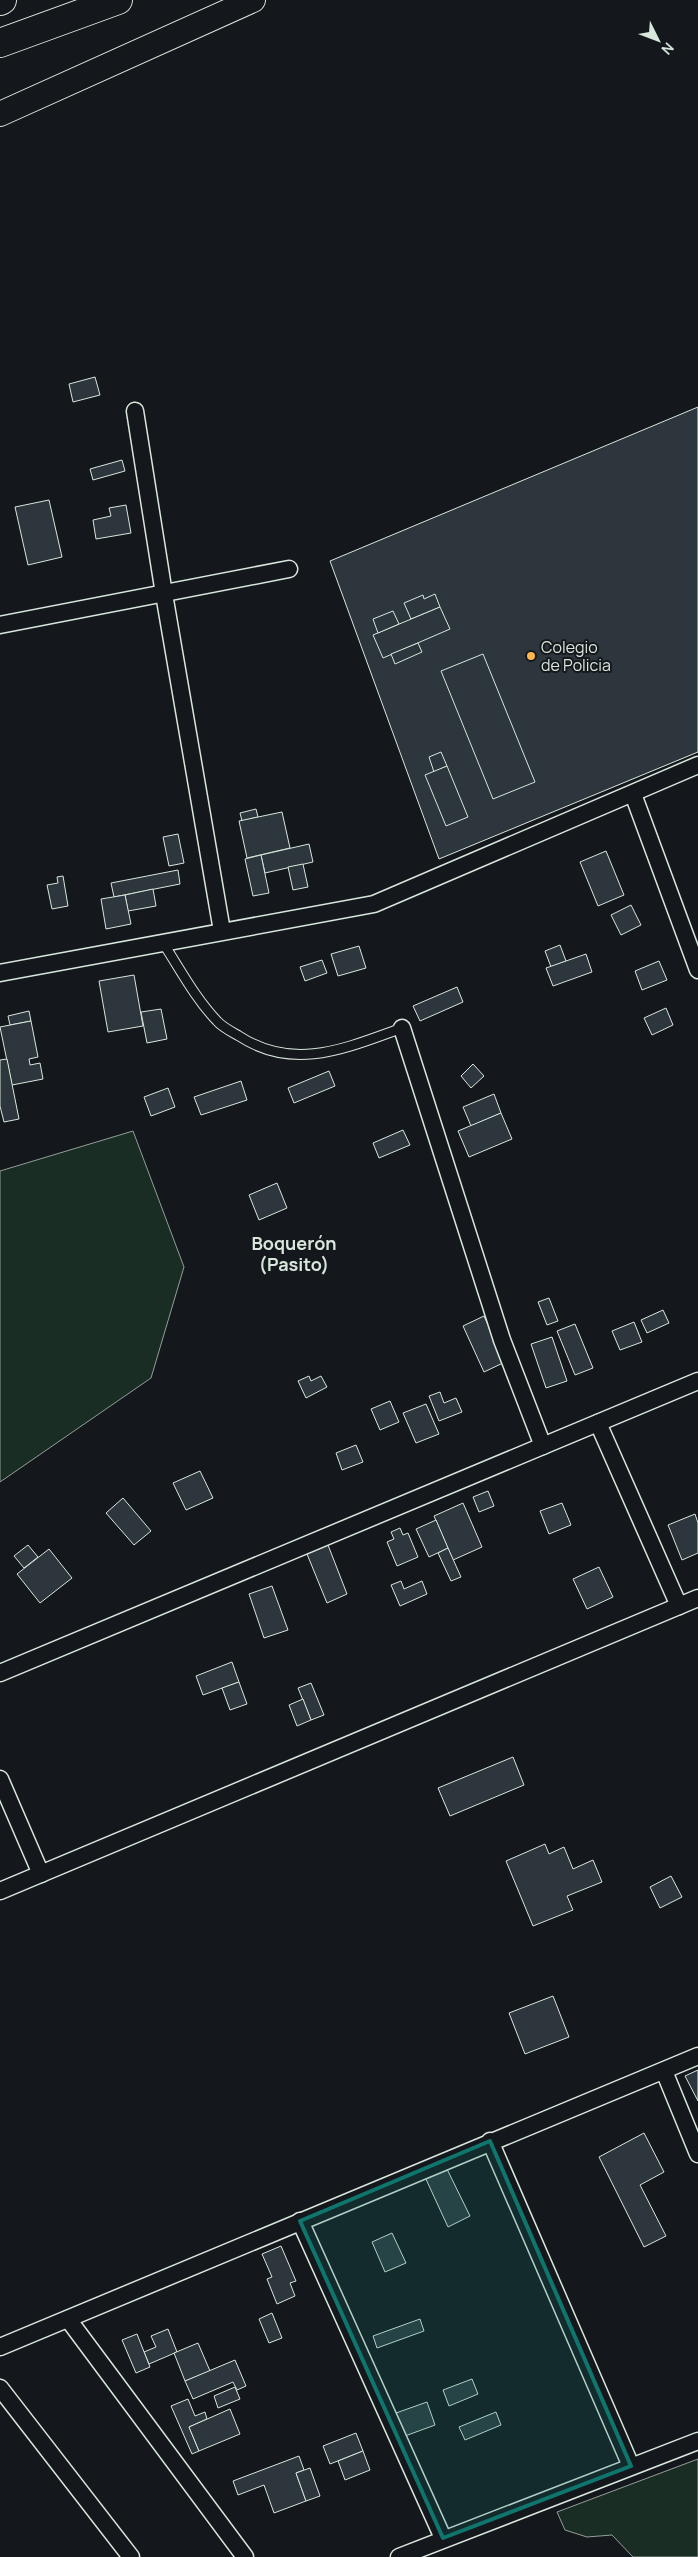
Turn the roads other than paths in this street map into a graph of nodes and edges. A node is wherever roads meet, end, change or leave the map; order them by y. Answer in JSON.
{"nodes":[{"id":1,"x":118,"y":0,"type":"edge"},
{"id":2,"x":253,"y":0,"type":"edge"},
{"id":3,"x":0,"y":43,"type":"edge"},
{"id":4,"x":0,"y":114,"type":"edge"},
{"id":5,"x":135,"y":411,"type":"dead end"},
{"id":6,"x":289,"y":570,"type":"dead end"},
{"id":7,"x":164,"y":594,"type":"junction"},
{"id":8,"x":0,"y":625,"type":"edge"},
{"id":9,"x":698,"y":764,"type":"edge"},
{"id":10,"x":633,"y":794,"type":"junction"},
{"id":11,"x":222,"y":932,"type":"junction"},
{"id":12,"x":163,"y":943,"type":"junction"},
{"id":13,"x":698,"y":970,"type":"edge"},
{"id":14,"x":0,"y":973,"type":"edge"},
{"id":15,"x":402,"y":1028,"type":"joint"},
{"id":16,"x":698,"y":1381,"type":"edge"},
{"id":17,"x":598,"y":1423,"type":"junction"},
{"id":18,"x":543,"y":1446,"type":"junction"},
{"id":19,"x":698,"y":1598,"type":"edge"},
{"id":20,"x":679,"y":1606,"type":"junction"},
{"id":21,"x":0,"y":1673,"type":"edge"},
{"id":22,"x":0,"y":1778,"type":"edge"},
{"id":23,"x":41,"y":1874,"type":"junction"},
{"id":24,"x":0,"y":1891,"type":"edge"},
{"id":25,"x":698,"y":2056,"type":"edge"},
{"id":26,"x":664,"y":2071,"type":"junction"},
{"id":27,"x":490,"y":2141,"type":"junction"},
{"id":28,"x":698,"y":2154,"type":"edge"},
{"id":29,"x":300,"y":2221,"type":"junction"},
{"id":30,"x":68,"y":2319,"type":"junction"},
{"id":31,"x":0,"y":2347,"type":"edge"},
{"id":32,"x":0,"y":2388,"type":"edge"},
{"id":33,"x":698,"y":2441,"type":"edge"},
{"id":34,"x":631,"y":2466,"type":"junction"},
{"id":35,"x":443,"y":2538,"type":"junction"},
{"id":36,"x":131,"y":2557,"type":"edge"},
{"id":37,"x":245,"y":2557,"type":"edge"},
{"id":38,"x":399,"y":2557,"type":"edge"}],
"edges":[{"from":1,"to":3,"type":"highway"},
{"from":2,"to":4,"type":"street"},
{"from":5,"to":7,"type":"street"},
{"from":6,"to":7,"type":"street"},
{"from":7,"to":8,"type":"street"},
{"from":7,"to":11,"type":"street"},
{"from":9,"to":10,"type":"street"},
{"from":10,"to":11,"type":"street"},
{"from":10,"to":13,"type":"street"},
{"from":11,"to":12,"type":"street"},
{"from":12,"to":14,"type":"street"},
{"from":12,"to":15,"type":"lane"},
{"from":15,"to":18,"type":"street"},
{"from":16,"to":17,"type":"street"},
{"from":17,"to":18,"type":"street"},
{"from":17,"to":20,"type":"street"},
{"from":18,"to":21,"type":"street"},
{"from":19,"to":20,"type":"street"},
{"from":20,"to":23,"type":"street"},
{"from":22,"to":23,"type":"street"},
{"from":23,"to":24,"type":"street"},
{"from":25,"to":26,"type":"street"},
{"from":26,"to":27,"type":"street"},
{"from":26,"to":28,"type":"street"},
{"from":27,"to":29,"type":"street"},
{"from":27,"to":34,"type":"street"},
{"from":29,"to":30,"type":"street"},
{"from":29,"to":35,"type":"street"},
{"from":30,"to":31,"type":"street"},
{"from":30,"to":37,"type":"street"},
{"from":32,"to":36,"type":"street"},
{"from":33,"to":34,"type":"street"},
{"from":34,"to":35,"type":"street"},
{"from":35,"to":38,"type":"street"}]}
